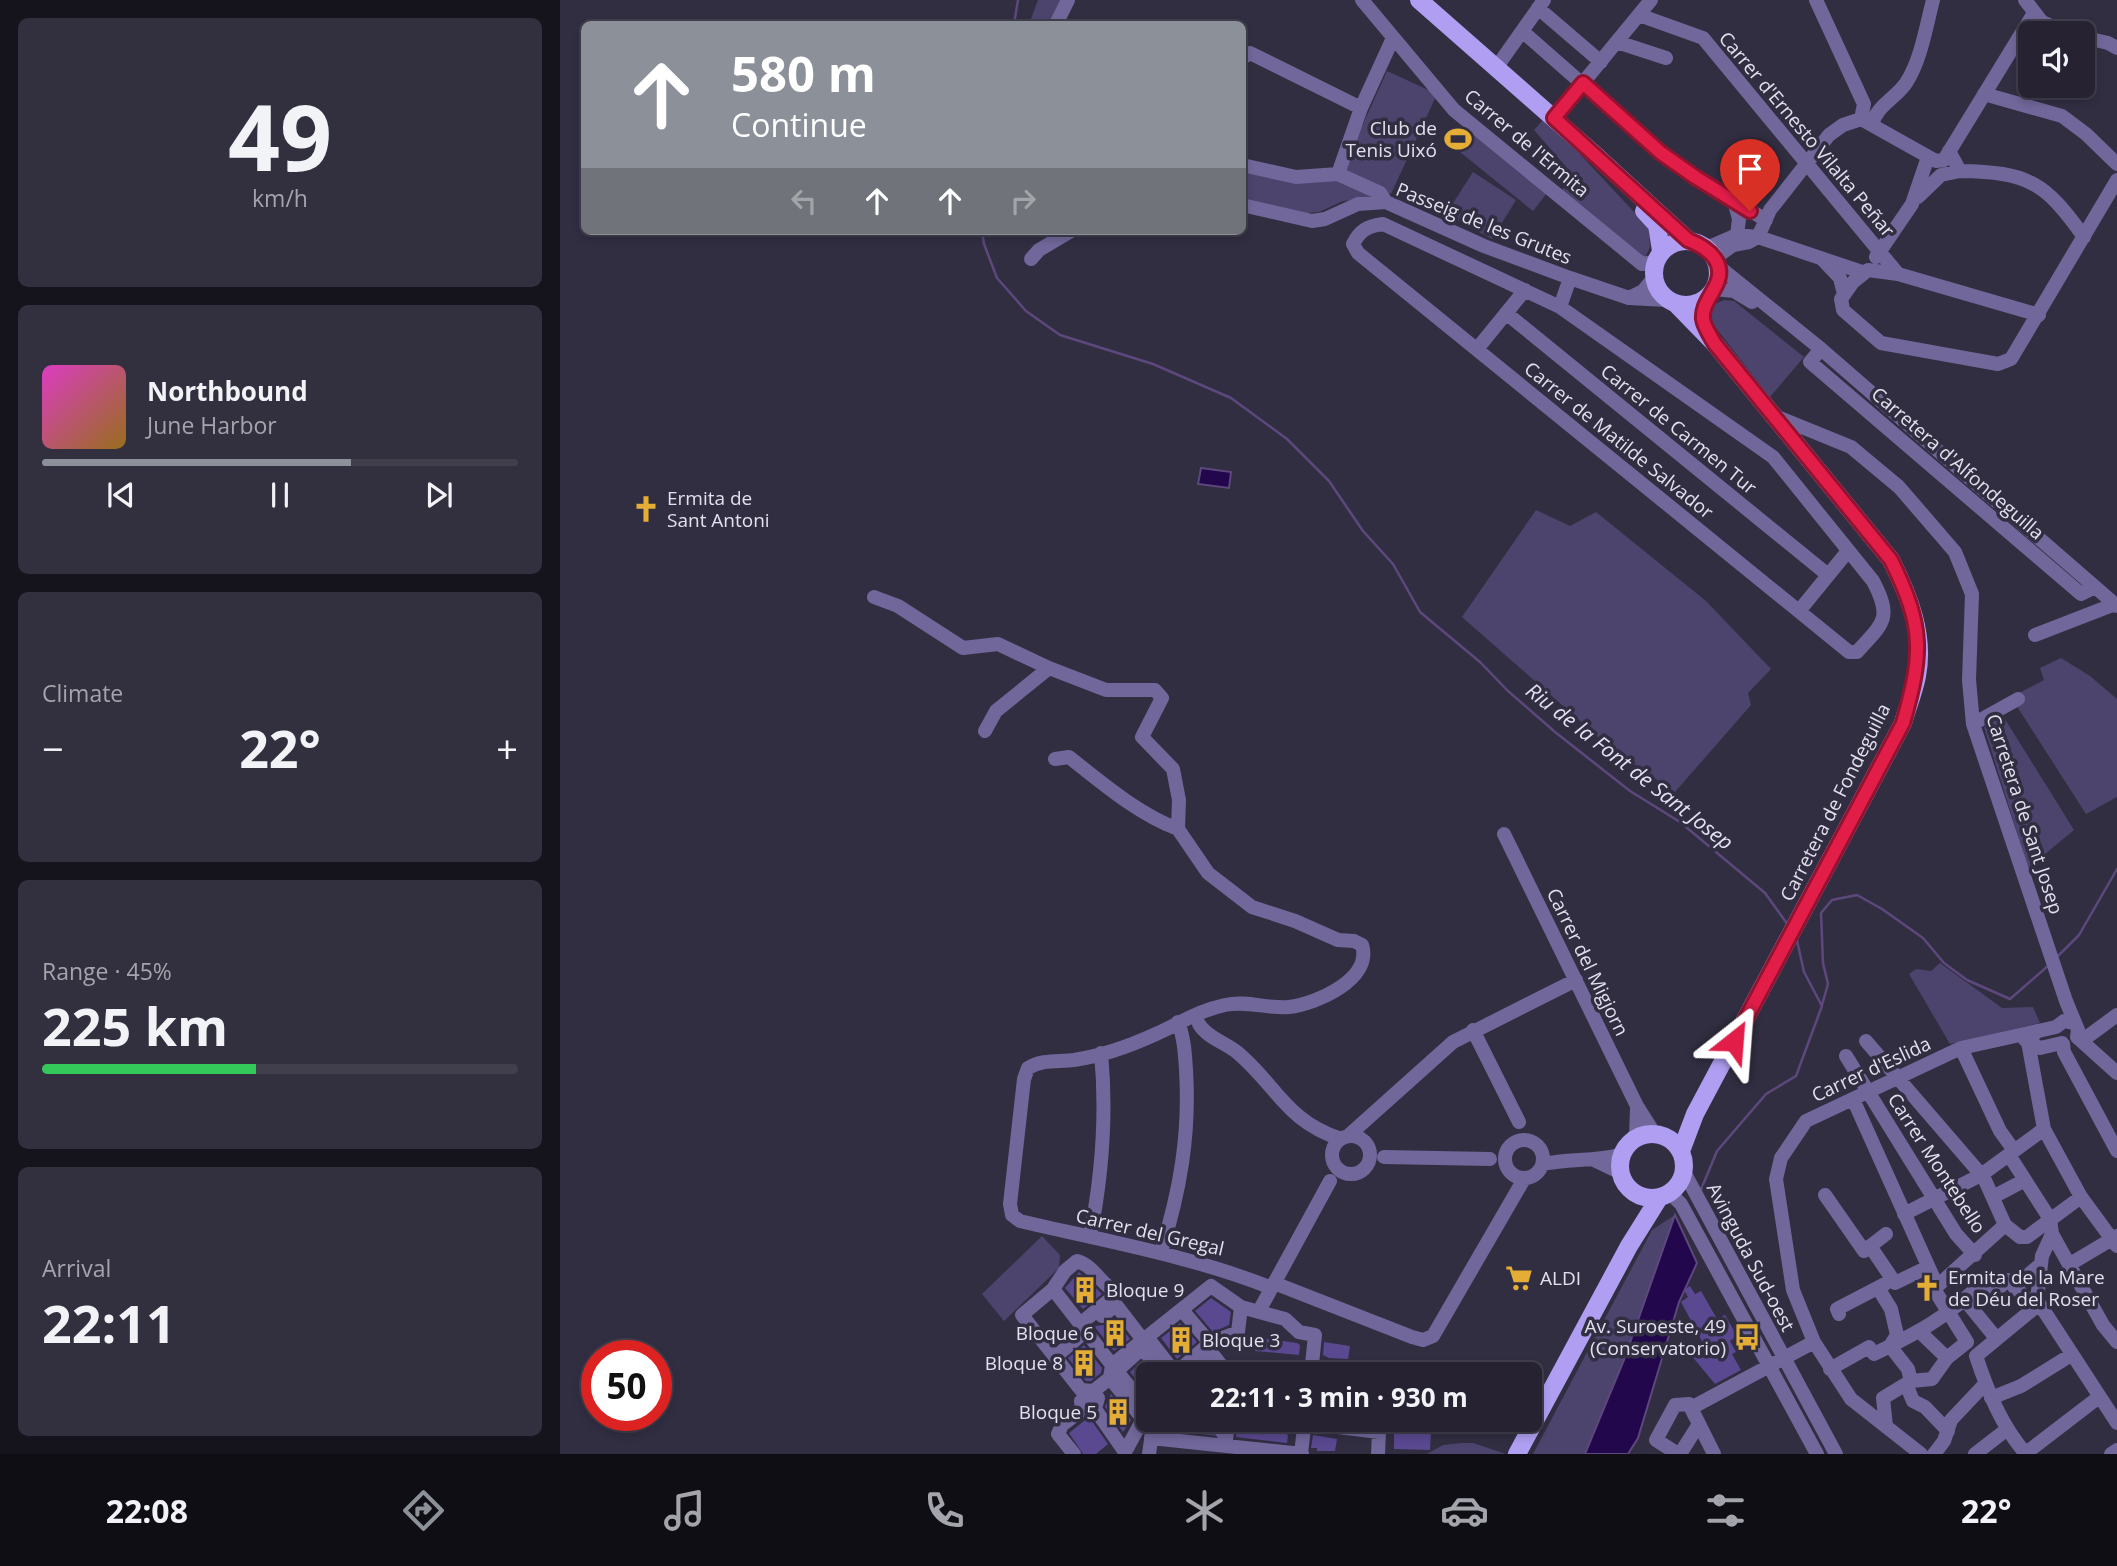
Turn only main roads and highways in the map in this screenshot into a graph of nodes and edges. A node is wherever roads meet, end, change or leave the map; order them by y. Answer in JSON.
{"nodes":[{"id":1,"x":1419,"y":0,"type":"edge"},
{"id":2,"x":1593,"y":153,"type":"junction"},
{"id":3,"x":1688,"y":240,"type":"junction"},
{"id":4,"x":1656,"y":264,"type":"junction"},
{"id":5,"x":1710,"y":294,"type":"junction"},
{"id":6,"x":1672,"y":302,"type":"junction"},
{"id":7,"x":1715,"y":344,"type":"junction"},
{"id":8,"x":1695,"y":1114,"type":"junction"},
{"id":9,"x":1652,"y":1135,"type":"junction"},
{"id":10,"x":1681,"y":1151,"type":"junction"},
{"id":11,"x":1631,"y":1192,"type":"junction"},
{"id":12,"x":1670,"y":1198,"type":"junction"},
{"id":13,"x":1629,"y":1246,"type":"junction"},
{"id":14,"x":1517,"y":1454,"type":"edge"}],
"edges":[{"from":1,"to":2,"type":"main road"},
{"from":2,"to":3,"type":"main road"},
{"from":2,"to":4,"type":"main road"},
{"from":3,"to":4,"type":"main road"},
{"from":3,"to":5,"type":"main road"},
{"from":4,"to":6,"type":"main road"},
{"from":5,"to":6,"type":"main road"},
{"from":5,"to":7,"type":"main road","name":"Carretera de Fondeguilla"},
{"from":6,"to":7,"type":"main road","name":"Carretera de Fondeguilla"},
{"from":7,"to":8,"type":"main road","name":"Carretera de Fondeguilla"},
{"from":8,"to":9,"type":"main road","name":"Carretera de Fondeguilla"},
{"from":8,"to":10,"type":"main road","name":"Carretera de Fondeguilla"},
{"from":9,"to":10,"type":"main road"},
{"from":9,"to":11,"type":"main road"},
{"from":10,"to":12,"type":"main road"},
{"from":11,"to":12,"type":"main road"},
{"from":11,"to":13,"type":"main road"},
{"from":12,"to":13,"type":"main road"},
{"from":13,"to":14,"type":"main road"}]}
